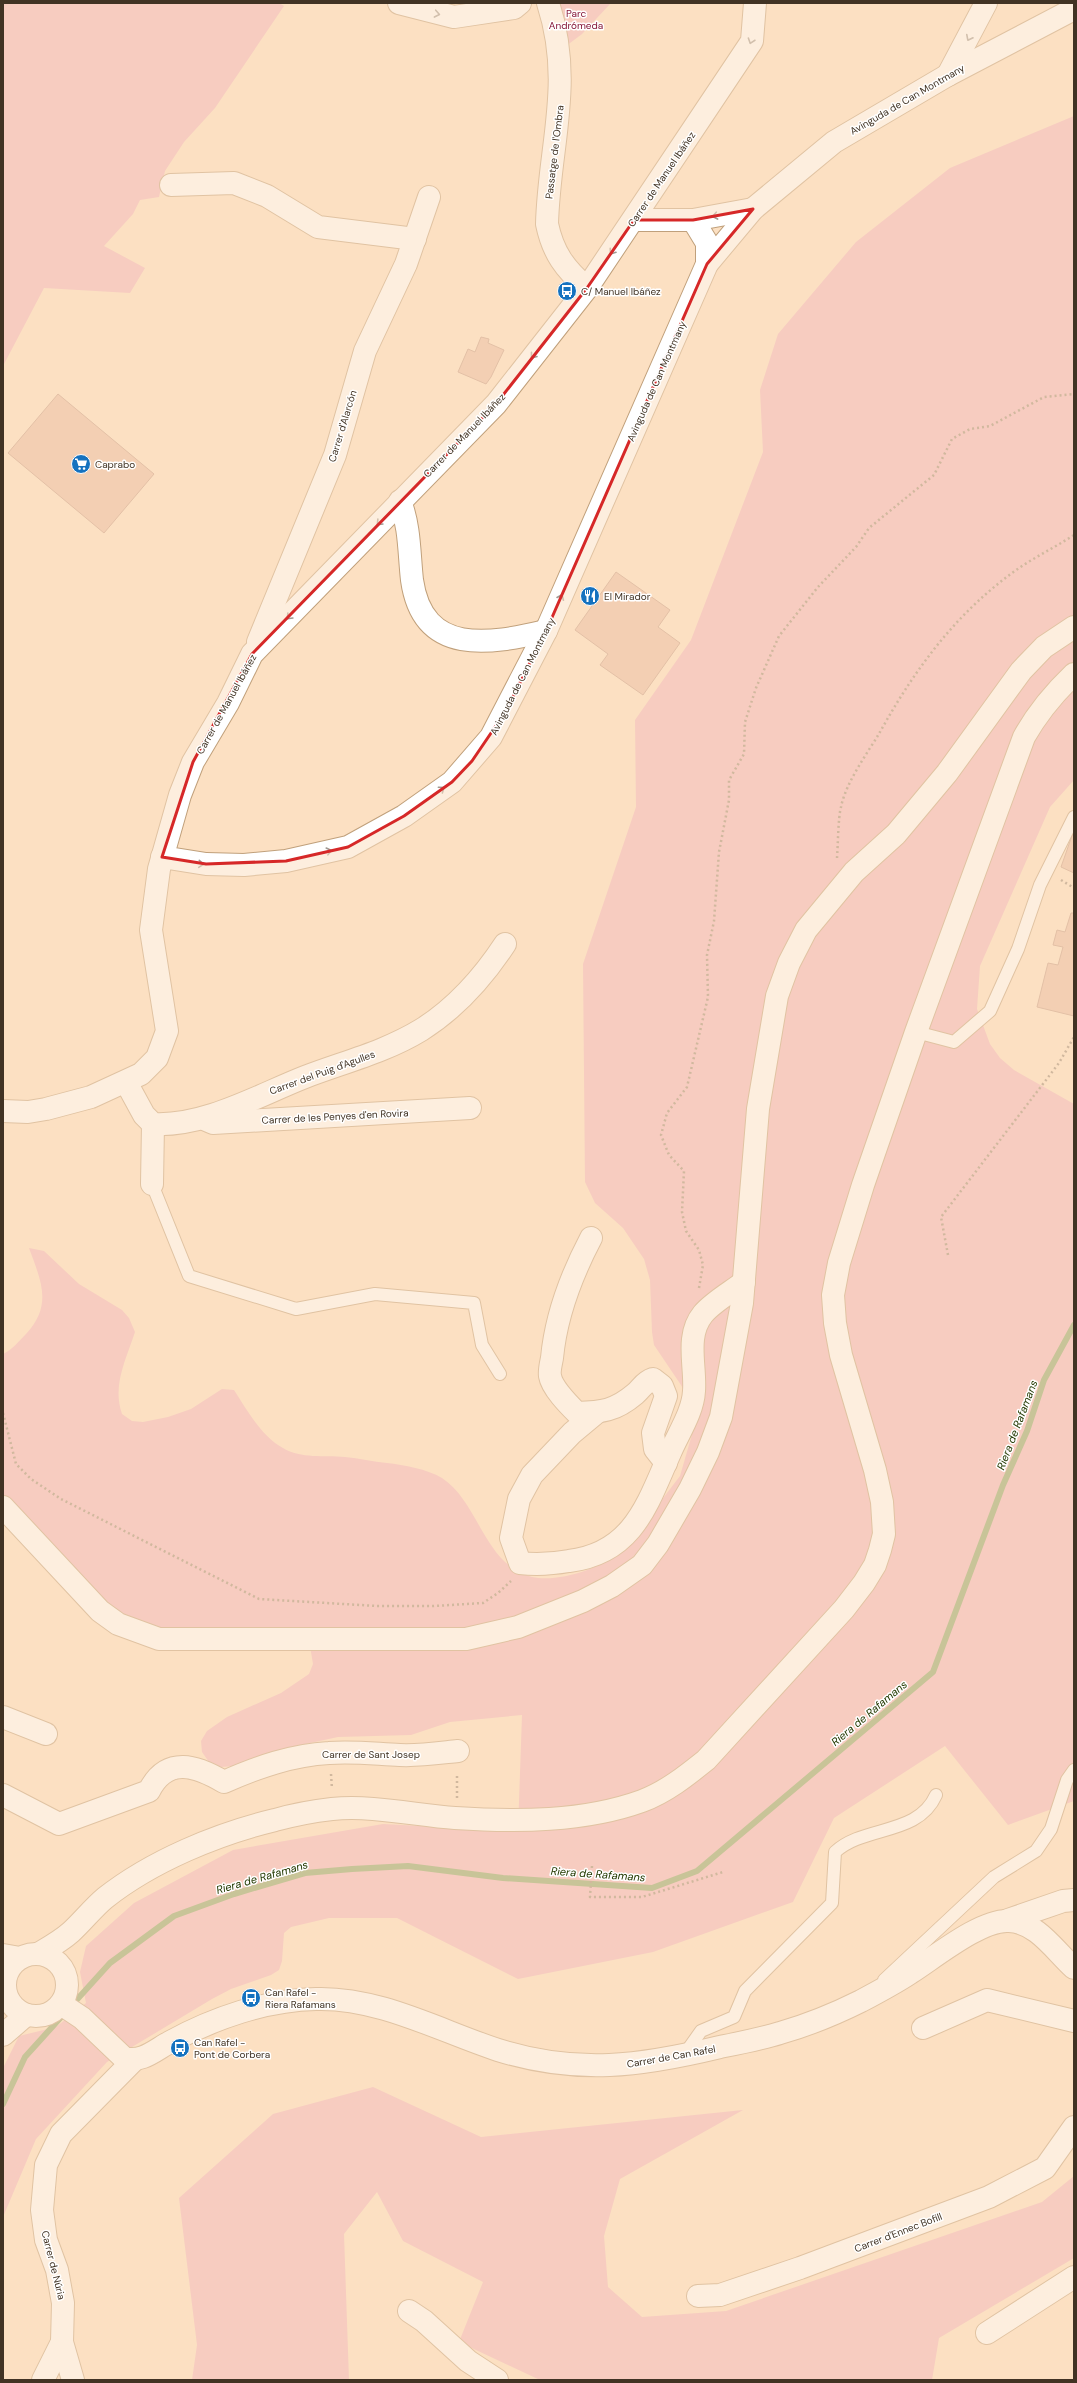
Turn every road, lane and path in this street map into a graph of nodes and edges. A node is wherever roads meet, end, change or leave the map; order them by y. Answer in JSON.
{"nodes":[{"id":1,"x":399,"y":3,"type":"edge"},
{"id":2,"x":520,"y":3,"type":"edge"},
{"id":3,"x":548,"y":3,"type":"edge"},
{"id":4,"x":755,"y":3,"type":"edge"},
{"id":5,"x":986,"y":3,"type":"edge"},
{"id":6,"x":1074,"y":9,"type":"edge"},
{"id":7,"x":948,"y":75,"type":"junction"},
{"id":8,"x":171,"y":185,"type":"dead end"},
{"id":9,"x":429,"y":197,"type":"dead end"},
{"id":10,"x":753,"y":208,"type":"junction"},
{"id":11,"x":634,"y":220,"type":"junction"},
{"id":12,"x":693,"y":220,"type":"junction"},
{"id":13,"x":415,"y":239,"type":"junction"},
{"id":14,"x":707,"y":264,"type":"junction"},
{"id":15,"x":587,"y":288,"type":"junction"},
{"id":16,"x":1074,"y":394,"type":"edge"},
{"id":17,"x":400,"y":501,"type":"junction"},
{"id":18,"x":1074,"y":535,"type":"edge"},
{"id":19,"x":1074,"y":627,"type":"edge"},
{"id":20,"x":546,"y":632,"type":"junction"},
{"id":21,"x":252,"y":654,"type":"junction"},
{"id":22,"x":1074,"y":674,"type":"edge"},
{"id":23,"x":1074,"y":817,"type":"edge"},
{"id":24,"x":162,"y":857,"type":"junction"},
{"id":25,"x":838,"y":891,"type":"junction"},
{"id":26,"x":505,"y":944,"type":"dead end"},
{"id":27,"x":916,"y":1032,"type":"junction"},
{"id":28,"x":1074,"y":1038,"type":"edge"},
{"id":29,"x":126,"y":1082,"type":"junction"},
{"id":30,"x":470,"y":1108,"type":"dead end"},
{"id":31,"x":3,"y":1111,"type":"edge"},
{"id":32,"x":201,"y":1118,"type":"junction"},
{"id":33,"x":153,"y":1124,"type":"junction"},
{"id":34,"x":152,"y":1184,"type":"joint"},
{"id":35,"x":590,"y":1238,"type":"dead end"},
{"id":36,"x":948,"y":1255,"type":"dead end"},
{"id":37,"x":744,"y":1282,"type":"junction"},
{"id":38,"x":703,"y":1314,"type":"junction"},
{"id":39,"x":500,"y":1374,"type":"dead end"},
{"id":40,"x":596,"y":1412,"type":"junction"},
{"id":41,"x":3,"y":1414,"type":"edge"},
{"id":42,"x":666,"y":1463,"type":"junction"},
{"id":43,"x":3,"y":1507,"type":"edge"},
{"id":44,"x":520,"y":1562,"type":"junction"},
{"id":45,"x":3,"y":1717,"type":"edge"},
{"id":46,"x":46,"y":1734,"type":"dead end"},
{"id":47,"x":458,"y":1751,"type":"joint"},
{"id":48,"x":329,"y":1753,"type":"junction"},
{"id":49,"x":1074,"y":1770,"type":"edge"},
{"id":50,"x":3,"y":1795,"type":"edge"},
{"id":51,"x":936,"y":1795,"type":"dead end"},
{"id":52,"x":333,"y":1809,"type":"junction"},
{"id":53,"x":456,"y":1818,"type":"junction"},
{"id":54,"x":592,"y":1866,"type":"dead end"},
{"id":55,"x":723,"y":1872,"type":"dead end"},
{"id":56,"x":1074,"y":1900,"type":"edge"},
{"id":57,"x":1008,"y":1920,"type":"junction"},
{"id":58,"x":71,"y":1932,"type":"junction"},
{"id":59,"x":20,"y":1956,"type":"edge"},
{"id":60,"x":1074,"y":1968,"type":"edge"},
{"id":61,"x":65,"y":1976,"type":"junction"},
{"id":62,"x":4,"y":1991,"type":"edge"},
{"id":63,"x":862,"y":2000,"type":"junction"},
{"id":64,"x":61,"y":2004,"type":"junction"},
{"id":65,"x":33,"y":2016,"type":"junction"},
{"id":66,"x":1074,"y":2021,"type":"edge"},
{"id":67,"x":923,"y":2028,"type":"dead end"},
{"id":68,"x":3,"y":2035,"type":"edge"},
{"id":69,"x":683,"y":2056,"type":"junction"},
{"id":70,"x":128,"y":2060,"type":"junction"},
{"id":71,"x":1074,"y":2128,"type":"edge"},
{"id":72,"x":1074,"y":2277,"type":"edge"},
{"id":73,"x":698,"y":2296,"type":"dead end"},
{"id":74,"x":409,"y":2311,"type":"dead end"},
{"id":75,"x":987,"y":2333,"type":"dead end"},
{"id":76,"x":62,"y":2342,"type":"junction"},
{"id":77,"x":43,"y":2380,"type":"edge"},
{"id":78,"x":72,"y":2380,"type":"edge"},
{"id":79,"x":497,"y":2380,"type":"edge"}],
"edges":[{"from":1,"to":2,"type":"street","one_way":true},
{"from":3,"to":15,"type":"street","name":"Passatge de l'Ombra"},
{"from":4,"to":11,"type":"street","name":"Carrer de Manuel Ibáñez","one_way":true},
{"from":5,"to":7,"type":"street","one_way":true},
{"from":6,"to":7,"type":"street","name":"Avinguda de Can Montmany"},
{"from":7,"to":10,"type":"street","name":"Avinguda de Can Montmany"},
{"from":8,"to":13,"type":"street"},
{"from":9,"to":13,"type":"street","name":"Carrer d'Alarcón"},
{"from":10,"to":12,"type":"street","name":"Avinguda de Can Montmany","one_way":true},
{"from":10,"to":14,"type":"street","name":"Avinguda de Can Montmany"},
{"from":11,"to":12,"type":"street","name":"Avinguda de Can Montmany"},
{"from":11,"to":15,"type":"street","name":"Carrer de Manuel Ibáñez","one_way":true},
{"from":12,"to":14,"type":"street","name":"Avinguda de Can Montmany"},
{"from":13,"to":21,"type":"street","name":"Carrer d'Alarcón"},
{"from":20,"to":14,"type":"street","name":"Avinguda de Can Montmany","one_way":true},
{"from":15,"to":17,"type":"street","name":"Carrer de Manuel Ibáñez","one_way":true},
{"from":16,"to":38,"type":"path"},
{"from":17,"to":20,"type":"street"},
{"from":17,"to":21,"type":"street","name":"Carrer de Manuel Ibáñez","one_way":true},
{"from":18,"to":25,"type":"path"},
{"from":19,"to":25,"type":"street"},
{"from":24,"to":20,"type":"street","name":"Avinguda de Can Montmany","one_way":true},
{"from":21,"to":24,"type":"street","name":"Carrer de Manuel Ibáñez"},
{"from":22,"to":27,"type":"street"},
{"from":23,"to":27,"type":"lane"},
{"from":24,"to":29,"type":"street"},
{"from":25,"to":37,"type":"street"},
{"from":26,"to":32,"type":"street","name":"Carrer del Puig d'Agulles"},
{"from":27,"to":53,"type":"street"},
{"from":28,"to":36,"type":"path"},
{"from":29,"to":31,"type":"street"},
{"from":29,"to":33,"type":"street"},
{"from":30,"to":32,"type":"street","name":"Carrer de les Penyes d'en Rovira"},
{"from":32,"to":33,"type":"street","name":"Carrer del Puig d'Agulles"},
{"from":33,"to":34,"type":"street"},
{"from":34,"to":39,"type":"lane"},
{"from":35,"to":40,"type":"street"},
{"from":37,"to":38,"type":"street"},
{"from":37,"to":43,"type":"street"},
{"from":38,"to":42,"type":"street"},
{"from":40,"to":42,"type":"street"},
{"from":40,"to":44,"type":"street"},
{"from":41,"to":44,"type":"path"},
{"from":42,"to":44,"type":"street"},
{"from":45,"to":46,"type":"street"},
{"from":47,"to":48,"type":"street","name":"Carrer de Sant Josep"},
{"from":47,"to":53,"type":"path"},
{"from":48,"to":50,"type":"street","name":"Carrer de Sant Josep"},
{"from":48,"to":52,"type":"path"},
{"from":49,"to":63,"type":"lane"},
{"from":51,"to":69,"type":"lane"},
{"from":52,"to":53,"type":"street"},
{"from":52,"to":58,"type":"street"},
{"from":54,"to":55,"type":"path"},
{"from":56,"to":57,"type":"street","name":"Carrer de Can Rafel"},
{"from":57,"to":60,"type":"street"},
{"from":57,"to":63,"type":"street","name":"Carrer de Can Rafel"},
{"from":58,"to":59,"type":"street"},
{"from":58,"to":61,"type":"street"},
{"from":59,"to":61,"type":"street"},
{"from":59,"to":62,"type":"street"},
{"from":61,"to":64,"type":"street"},
{"from":62,"to":65,"type":"street"},
{"from":63,"to":69,"type":"street","name":"Carrer de Can Rafel"},
{"from":64,"to":65,"type":"street"},
{"from":64,"to":70,"type":"street"},
{"from":65,"to":68,"type":"street"},
{"from":66,"to":67,"type":"street"},
{"from":69,"to":70,"type":"street","name":"Carrer de Can Rafel"},
{"from":70,"to":76,"type":"street","name":"Carrer de Núria"},
{"from":71,"to":73,"type":"street","name":"Carrer d'Ennec Bofill"},
{"from":72,"to":75,"type":"street"},
{"from":74,"to":79,"type":"street"},
{"from":76,"to":77,"type":"street"},
{"from":76,"to":78,"type":"street","name":"Carrer de Núria"}]}
